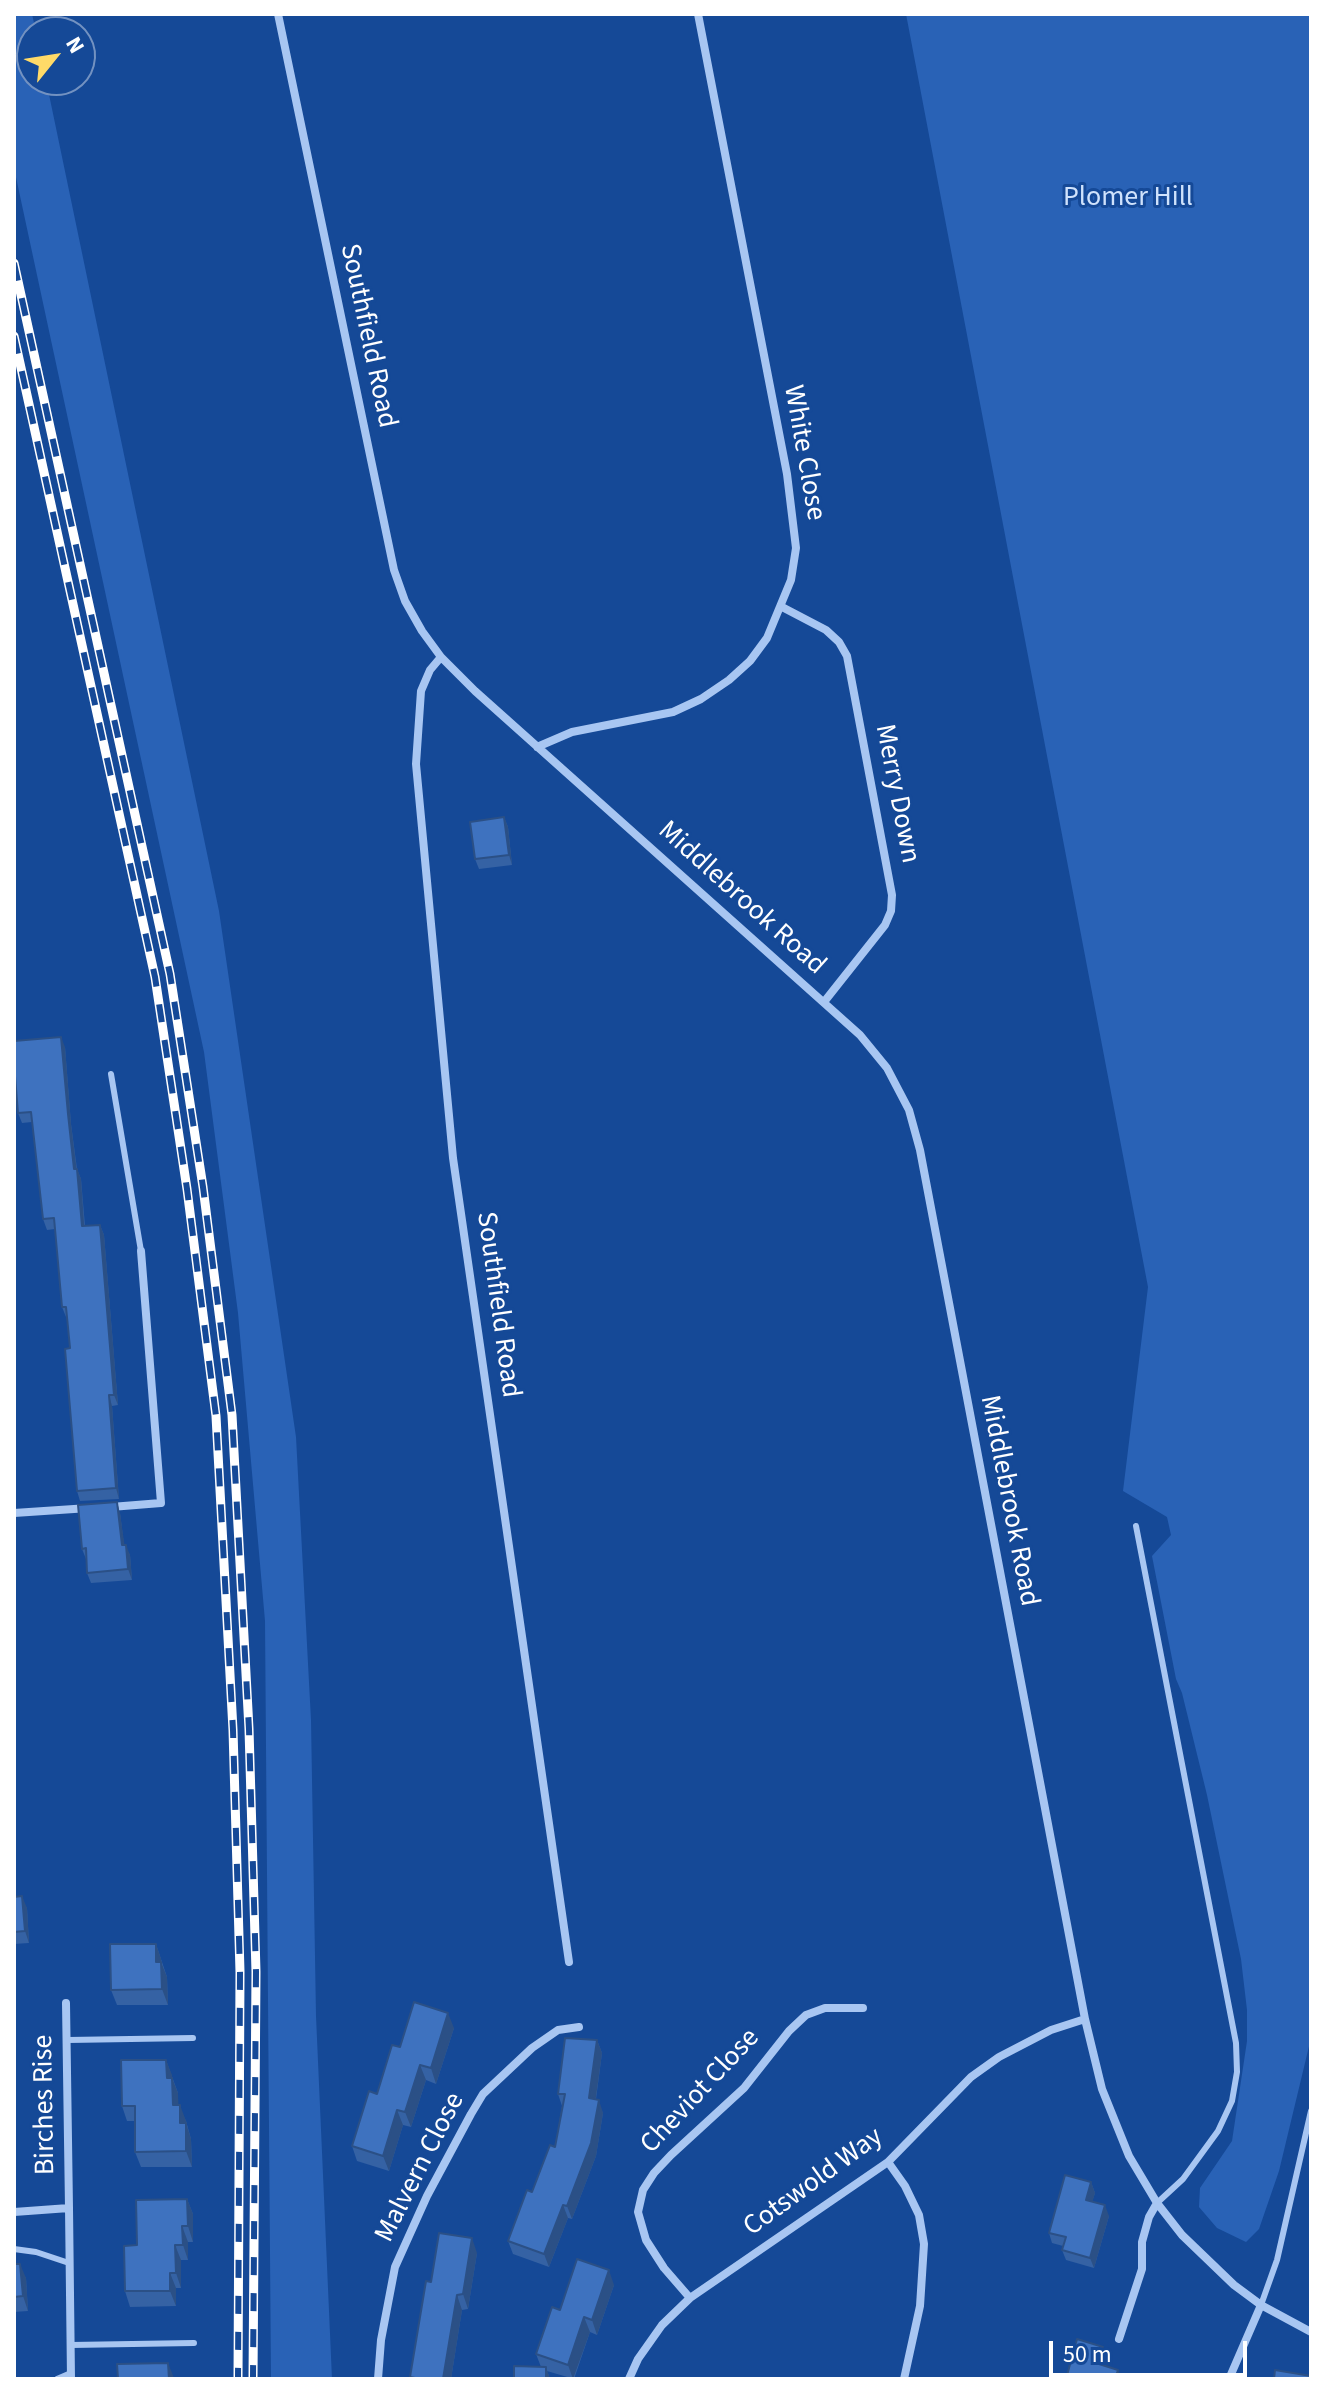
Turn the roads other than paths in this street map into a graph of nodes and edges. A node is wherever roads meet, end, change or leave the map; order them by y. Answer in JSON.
{"nodes":[{"id":1,"x":278,"y":14,"type":"edge"},
{"id":2,"x":698,"y":14,"type":"edge"},
{"id":3,"x":782,"y":607,"type":"junction"},
{"id":4,"x":441,"y":657,"type":"junction"},
{"id":5,"x":537,"y":747,"type":"junction"},
{"id":6,"x":824,"y":1002,"type":"junction"},
{"id":7,"x":111,"y":1074,"type":"dead end"},
{"id":8,"x":141,"y":1251,"type":"joint"},
{"id":9,"x":14,"y":1513,"type":"edge"},
{"id":10,"x":1136,"y":1526,"type":"dead end"},
{"id":11,"x":569,"y":1962,"type":"dead end"},
{"id":12,"x":66,"y":2003,"type":"dead end"},
{"id":13,"x":863,"y":2008,"type":"dead end"},
{"id":14,"x":1085,"y":2019,"type":"junction"},
{"id":15,"x":579,"y":2027,"type":"dead end"},
{"id":16,"x":193,"y":2038,"type":"dead end"},
{"id":17,"x":68,"y":2040,"type":"junction"},
{"id":18,"x":1311,"y":2111,"type":"edge"},
{"id":19,"x":888,"y":2162,"type":"junction"},
{"id":20,"x":1157,"y":2203,"type":"junction"},
{"id":21,"x":69,"y":2208,"type":"junction"},
{"id":22,"x":14,"y":2212,"type":"edge"},
{"id":23,"x":14,"y":2249,"type":"edge"},
{"id":24,"x":69,"y":2263,"type":"junction"},
{"id":25,"x":690,"y":2298,"type":"junction"},
{"id":26,"x":1261,"y":2305,"type":"junction"},
{"id":27,"x":1311,"y":2332,"type":"edge"},
{"id":28,"x":1119,"y":2339,"type":"dead end"},
{"id":29,"x":194,"y":2343,"type":"dead end"},
{"id":30,"x":71,"y":2345,"type":"junction"},
{"id":31,"x":71,"y":2376,"type":"edge"},
{"id":32,"x":57,"y":2379,"type":"edge"},
{"id":33,"x":378,"y":2379,"type":"edge"},
{"id":34,"x":629,"y":2379,"type":"edge"},
{"id":35,"x":904,"y":2379,"type":"edge"},
{"id":36,"x":1229,"y":2379,"type":"edge"}],
"edges":[{"from":1,"to":4,"type":"street","name":"Southfield Road"},
{"from":2,"to":3,"type":"street","name":"White Close"},
{"from":3,"to":5,"type":"street","name":"White Close"},
{"from":3,"to":6,"type":"street","name":"Merry Down"},
{"from":4,"to":5,"type":"street","name":"Southfield Road"},
{"from":4,"to":11,"type":"street","name":"Southfield Road"},
{"from":5,"to":6,"type":"street","name":"Middlebrook Road"},
{"from":6,"to":14,"type":"street","name":"Middlebrook Road"},
{"from":7,"to":8,"type":"lane"},
{"from":8,"to":9,"type":"street"},
{"from":10,"to":20,"type":"lane"},
{"from":12,"to":17,"type":"street","name":"Birches Rise"},
{"from":13,"to":25,"type":"street","name":"Cheviot Close"},
{"from":14,"to":19,"type":"street","name":"Cotswold Way"},
{"from":14,"to":20,"type":"street","name":"Middlebrook Road"},
{"from":15,"to":33,"type":"street","name":"Malvern Close"},
{"from":16,"to":17,"type":"lane"},
{"from":17,"to":21,"type":"street","name":"Birches Rise"},
{"from":18,"to":26,"type":"lane"},
{"from":19,"to":25,"type":"street","name":"Cotswold Way"},
{"from":19,"to":35,"type":"street"},
{"from":20,"to":26,"type":"street","name":"Middlebrook Road"},
{"from":20,"to":28,"type":"street"},
{"from":21,"to":22,"type":"street","name":"Birches Rise"},
{"from":21,"to":24,"type":"street","name":"Birches Rise"},
{"from":23,"to":24,"type":"lane"},
{"from":24,"to":30,"type":"street","name":"Birches Rise"},
{"from":25,"to":34,"type":"street","name":"Cotswold Way"},
{"from":26,"to":27,"type":"street","name":"Middlebrook Road"},
{"from":26,"to":36,"type":"street"},
{"from":29,"to":30,"type":"lane"},
{"from":30,"to":31,"type":"street","name":"Birches Rise"},
{"from":31,"to":32,"type":"lane"}]}
